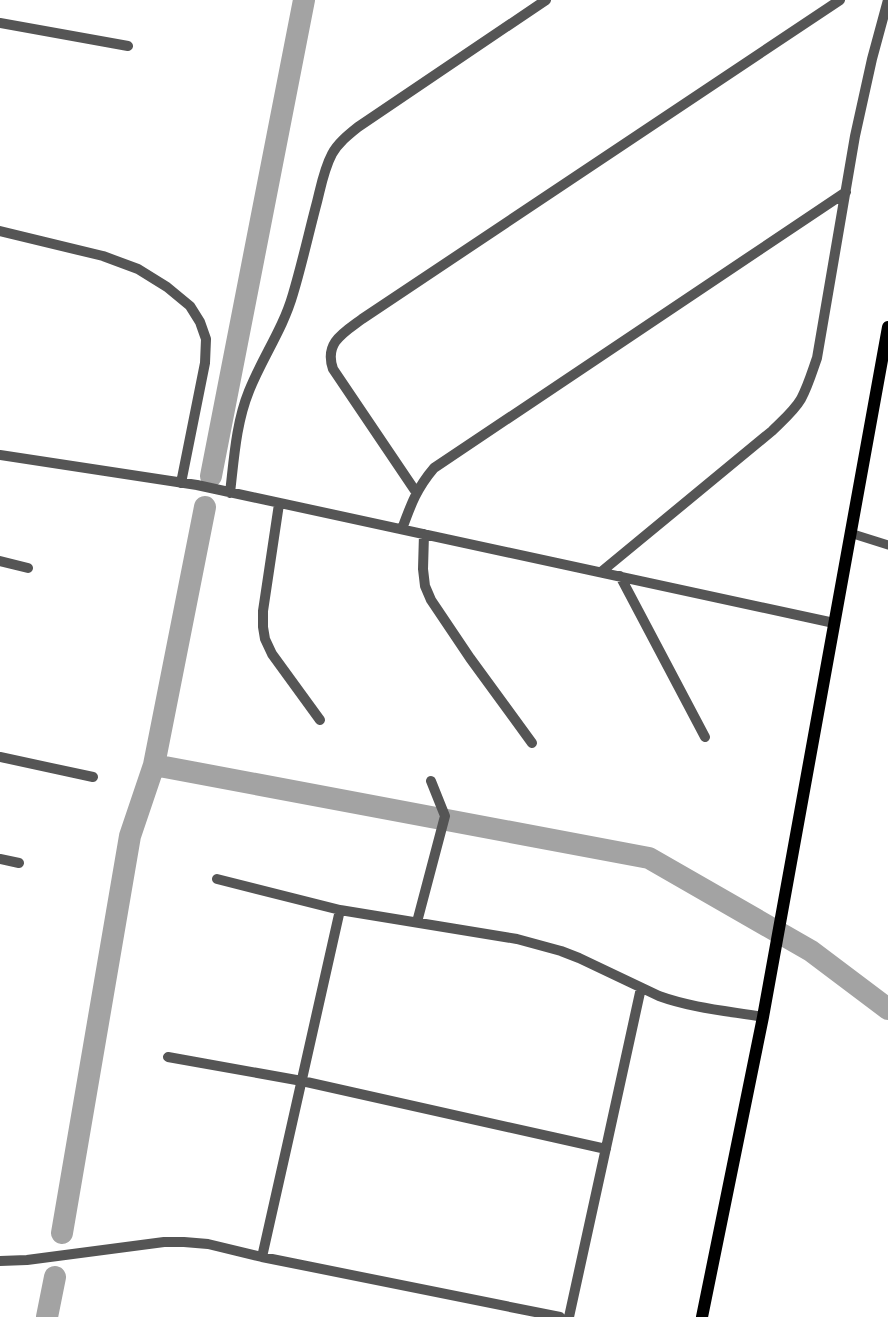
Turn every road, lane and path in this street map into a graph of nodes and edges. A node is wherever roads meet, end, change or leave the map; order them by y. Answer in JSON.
{"nodes":[{"id":1,"x":546,"y":0,"type":"edge"},
{"id":2,"x":840,"y":0,"type":"edge"},
{"id":3,"x":888,"y":0,"type":"edge"},
{"id":4,"x":0,"y":23,"type":"edge"},
{"id":5,"x":128,"y":46,"type":"dead end"},
{"id":6,"x":846,"y":192,"type":"junction"},
{"id":7,"x":0,"y":231,"type":"edge"},
{"id":8,"x":888,"y":327,"type":"edge"},
{"id":9,"x":0,"y":455,"type":"edge"},
{"id":10,"x":181,"y":483,"type":"junction"},
{"id":11,"x":230,"y":492,"type":"junction"},
{"id":12,"x":416,"y":492,"type":"junction"},
{"id":13,"x":280,"y":504,"type":"junction"},
{"id":14,"x":402,"y":529,"type":"junction"},
{"id":15,"x":850,"y":533,"type":"junction"},
{"id":16,"x":424,"y":534,"type":"junction"},
{"id":17,"x":888,"y":545,"type":"edge"},
{"id":18,"x":0,"y":561,"type":"edge"},
{"id":19,"x":28,"y":568,"type":"dead end"},
{"id":20,"x":601,"y":572,"type":"junction"},
{"id":21,"x":620,"y":576,"type":"junction"},
{"id":22,"x":834,"y":623,"type":"junction"},
{"id":23,"x":320,"y":720,"type":"dead end"},
{"id":24,"x":705,"y":737,"type":"dead end"},
{"id":25,"x":532,"y":743,"type":"dead end"},
{"id":26,"x":0,"y":757,"type":"edge"},
{"id":27,"x":93,"y":777,"type":"dead end"},
{"id":28,"x":430,"y":781,"type":"dead end"},
{"id":29,"x":0,"y":859,"type":"edge"},
{"id":30,"x":19,"y":863,"type":"dead end"},
{"id":31,"x":217,"y":879,"type":"dead end"},
{"id":32,"x":340,"y":910,"type":"junction"},
{"id":33,"x":417,"y":922,"type":"junction"},
{"id":34,"x":641,"y":988,"type":"junction"},
{"id":35,"x":763,"y":1017,"type":"junction"},
{"id":36,"x":168,"y":1057,"type":"dead end"},
{"id":37,"x":302,"y":1081,"type":"junction"},
{"id":38,"x":606,"y":1149,"type":"junction"},
{"id":39,"x":262,"y":1257,"type":"junction"},
{"id":40,"x":0,"y":1261,"type":"edge"},
{"id":41,"x":560,"y":1317,"type":"edge"},
{"id":42,"x":569,"y":1317,"type":"edge"},
{"id":43,"x":702,"y":1317,"type":"edge"}],
"edges":[{"from":1,"to":11,"type":"street"},
{"from":2,"to":12,"type":"street"},
{"from":3,"to":6,"type":"street"},
{"from":4,"to":5,"type":"street"},
{"from":6,"to":12,"type":"street"},
{"from":6,"to":20,"type":"street"},
{"from":7,"to":10,"type":"street"},
{"from":8,"to":15,"type":"main road"},
{"from":9,"to":10,"type":"street"},
{"from":10,"to":11,"type":"street"},
{"from":11,"to":13,"type":"street"},
{"from":12,"to":14,"type":"street"},
{"from":13,"to":14,"type":"street"},
{"from":13,"to":23,"type":"street"},
{"from":14,"to":16,"type":"street"},
{"from":15,"to":17,"type":"lane"},
{"from":15,"to":22,"type":"main road"},
{"from":16,"to":20,"type":"street"},
{"from":16,"to":25,"type":"street"},
{"from":18,"to":19,"type":"street"},
{"from":20,"to":21,"type":"street"},
{"from":21,"to":22,"type":"street"},
{"from":21,"to":24,"type":"street"},
{"from":22,"to":35,"type":"main road"},
{"from":26,"to":27,"type":"street"},
{"from":28,"to":33,"type":"street"},
{"from":29,"to":30,"type":"street"},
{"from":31,"to":32,"type":"street"},
{"from":32,"to":33,"type":"street"},
{"from":32,"to":37,"type":"street"},
{"from":33,"to":34,"type":"street"},
{"from":34,"to":35,"type":"street"},
{"from":34,"to":38,"type":"street"},
{"from":35,"to":43,"type":"main road"},
{"from":36,"to":37,"type":"street"},
{"from":37,"to":38,"type":"street"},
{"from":37,"to":39,"type":"street"},
{"from":38,"to":42,"type":"street"},
{"from":39,"to":40,"type":"street"},
{"from":39,"to":41,"type":"street"}]}
